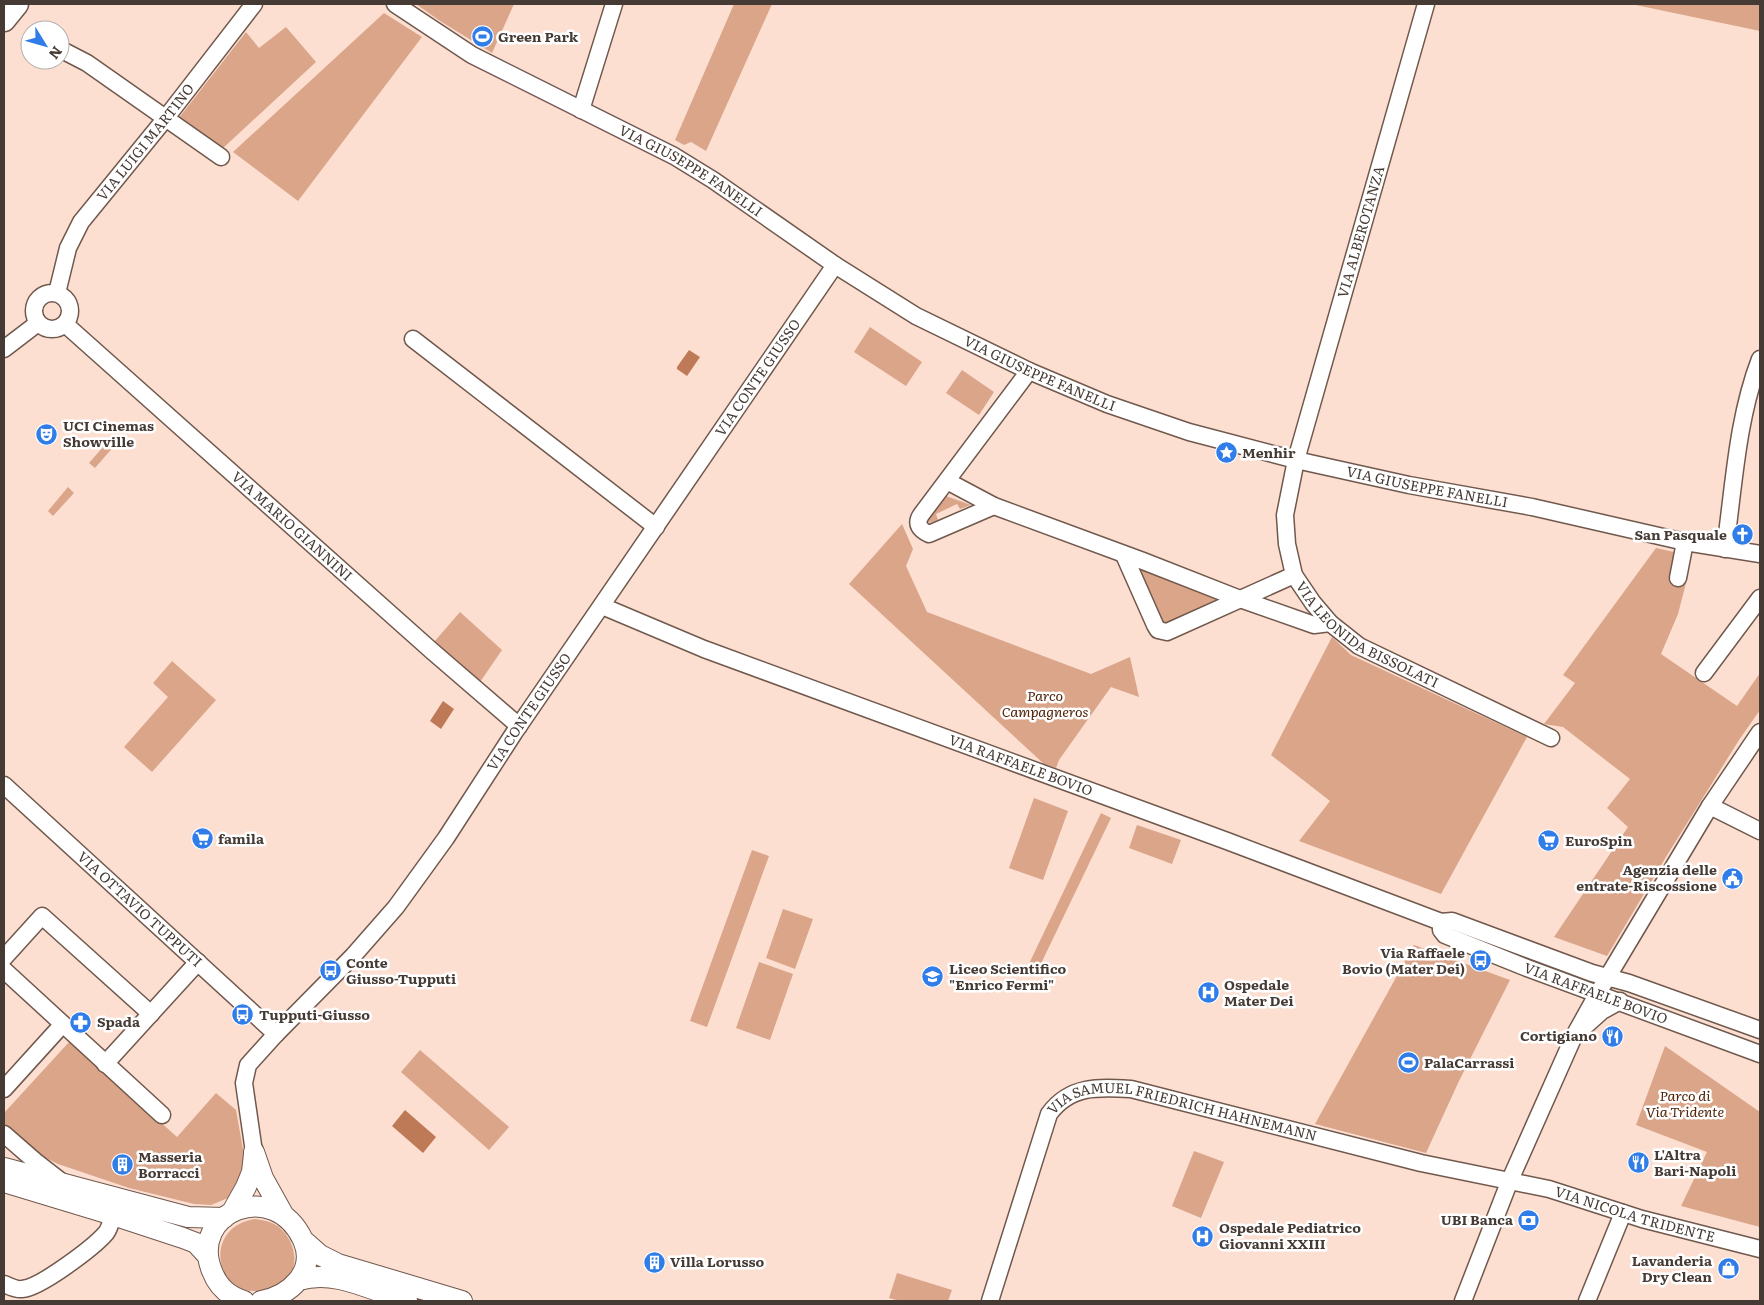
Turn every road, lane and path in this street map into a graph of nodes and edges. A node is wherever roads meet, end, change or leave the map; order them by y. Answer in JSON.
{"nodes":[{"id":1,"x":17,"y":4,"type":"edge"},
{"id":2,"x":254,"y":4,"type":"edge"},
{"id":3,"x":395,"y":4,"type":"edge"},
{"id":4,"x":614,"y":4,"type":"edge"},
{"id":5,"x":1426,"y":4,"type":"edge"},
{"id":6,"x":4,"y":20,"type":"edge"},
{"id":7,"x":70,"y":54,"type":"edge"},
{"id":8,"x":581,"y":110,"type":"junction"},
{"id":9,"x":165,"y":119,"type":"junction"},
{"id":10,"x":221,"y":157,"type":"dead end"},
{"id":11,"x":835,"y":265,"type":"junction"},
{"id":12,"x":57,"y":293,"type":"junction"},
{"id":13,"x":38,"y":323,"type":"junction"},
{"id":14,"x":65,"y":324,"type":"junction"},
{"id":15,"x":413,"y":338,"type":"dead end"},
{"id":16,"x":4,"y":348,"type":"edge"},
{"id":17,"x":1760,"y":359,"type":"edge"},
{"id":18,"x":1029,"y":371,"type":"junction"},
{"id":19,"x":1296,"y":460,"type":"junction"},
{"id":20,"x":947,"y":481,"type":"junction"},
{"id":21,"x":976,"y":496,"type":"junction"},
{"id":22,"x":994,"y":506,"type":"junction"},
{"id":23,"x":969,"y":517,"type":"junction"},
{"id":24,"x":656,"y":527,"type":"junction"},
{"id":25,"x":1685,"y":542,"type":"junction"},
{"id":26,"x":1725,"y":549,"type":"junction"},
{"id":27,"x":1760,"y":554,"type":"edge"},
{"id":28,"x":1124,"y":555,"type":"junction"},
{"id":29,"x":1294,"y":574,"type":"junction"},
{"id":30,"x":1678,"y":578,"type":"dead end"},
{"id":31,"x":1760,"y":598,"type":"edge"},
{"id":32,"x":1240,"y":599,"type":"junction"},
{"id":33,"x":602,"y":606,"type":"junction"},
{"id":34,"x":1330,"y":623,"type":"junction"},
{"id":35,"x":1704,"y":673,"type":"dead end"},
{"id":36,"x":519,"y":726,"type":"junction"},
{"id":37,"x":1760,"y":732,"type":"edge"},
{"id":38,"x":1551,"y":738,"type":"dead end"},
{"id":39,"x":4,"y":785,"type":"edge"},
{"id":40,"x":1710,"y":806,"type":"junction"},
{"id":41,"x":1757,"y":824,"type":"edge"},
{"id":42,"x":1441,"y":922,"type":"junction"},
{"id":43,"x":4,"y":958,"type":"edge"},
{"id":44,"x":198,"y":962,"type":"junction"},
{"id":45,"x":4,"y":970,"type":"edge"},
{"id":46,"x":1607,"y":977,"type":"junction"},
{"id":47,"x":1598,"y":992,"type":"junction"},
{"id":48,"x":1665,"y":996,"type":"junction"},
{"id":49,"x":1620,"y":1001,"type":"junction"},
{"id":50,"x":150,"y":1014,"type":"junction"},
{"id":51,"x":1658,"y":1016,"type":"junction"},
{"id":52,"x":62,"y":1025,"type":"junction"},
{"id":53,"x":1760,"y":1030,"type":"edge"},
{"id":54,"x":276,"y":1034,"type":"junction"},
{"id":55,"x":1574,"y":1036,"type":"junction"},
{"id":56,"x":1760,"y":1054,"type":"edge"},
{"id":57,"x":105,"y":1064,"type":"junction"},
{"id":58,"x":4,"y":1089,"type":"edge"},
{"id":59,"x":162,"y":1115,"type":"dead end"},
{"id":60,"x":4,"y":1134,"type":"edge"},
{"id":61,"x":254,"y":1152,"type":"junction"},
{"id":62,"x":4,"y":1168,"type":"edge"},
{"id":63,"x":1510,"y":1180,"type":"junction"},
{"id":64,"x":4,"y":1182,"type":"edge"},
{"id":65,"x":66,"y":1184,"type":"junction"},
{"id":66,"x":4,"y":1190,"type":"edge"},
{"id":67,"x":44,"y":1194,"type":"junction"},
{"id":68,"x":1623,"y":1213,"type":"junction"},
{"id":69,"x":283,"y":1214,"type":"junction"},
{"id":70,"x":114,"y":1215,"type":"junction"},
{"id":71,"x":228,"y":1215,"type":"junction"},
{"id":72,"x":303,"y":1240,"type":"junction"},
{"id":73,"x":1760,"y":1249,"type":"edge"},
{"id":74,"x":206,"y":1254,"type":"junction"},
{"id":75,"x":299,"y":1280,"type":"junction"},
{"id":76,"x":4,"y":1284,"type":"edge"},
{"id":77,"x":244,"y":1301,"type":"edge"},
{"id":78,"x":261,"y":1301,"type":"edge"},
{"id":79,"x":407,"y":1301,"type":"edge"},
{"id":80,"x":462,"y":1301,"type":"edge"},
{"id":81,"x":990,"y":1301,"type":"edge"},
{"id":82,"x":1463,"y":1301,"type":"edge"},
{"id":83,"x":1587,"y":1301,"type":"edge"}],
"edges":[{"from":1,"to":6,"type":"highway"},
{"from":2,"to":9,"type":"street","name":"VIA LUIGI MARTINO"},
{"from":3,"to":8,"type":"street","name":"VIA GIUSEPPE FANELLI"},
{"from":4,"to":8,"type":"street"},
{"from":5,"to":19,"type":"street","name":"VIA ALBEROTANZA"},
{"from":7,"to":9,"type":"street"},
{"from":8,"to":11,"type":"street","name":"VIA GIUSEPPE FANELLI"},
{"from":9,"to":10,"type":"street"},
{"from":9,"to":12,"type":"street","name":"VIA LUIGI MARTINO"},
{"from":11,"to":18,"type":"street","name":"VIA GIUSEPPE FANELLI"},
{"from":11,"to":24,"type":"street","name":"VIA CONTE GIUSSO"},
{"from":12,"to":13,"type":"street"},
{"from":12,"to":14,"type":"street"},
{"from":13,"to":14,"type":"street"},
{"from":13,"to":16,"type":"street"},
{"from":14,"to":36,"type":"street","name":"VIA MARIO GIANNINI"},
{"from":15,"to":24,"type":"street"},
{"from":17,"to":26,"type":"street"},
{"from":18,"to":19,"type":"street","name":"VIA GIUSEPPE FANELLI"},
{"from":18,"to":20,"type":"street"},
{"from":19,"to":25,"type":"street","name":"VIA GIUSEPPE FANELLI"},
{"from":19,"to":29,"type":"street","name":"VIA LEONIDA BISSOLATI"},
{"from":20,"to":21,"type":"street"},
{"from":20,"to":23,"type":"street"},
{"from":21,"to":22,"type":"street"},
{"from":21,"to":23,"type":"street"},
{"from":22,"to":23,"type":"street"},
{"from":22,"to":28,"type":"street"},
{"from":24,"to":33,"type":"street","name":"VIA CONTE GIUSSO"},
{"from":25,"to":26,"type":"street","name":"VIA GIUSEPPE FANELLI"},
{"from":25,"to":30,"type":"street"},
{"from":26,"to":27,"type":"street","name":"VIA GIUSEPPE FANELLI"},
{"from":28,"to":32,"type":"street"},
{"from":28,"to":32,"type":"street"},
{"from":29,"to":32,"type":"street"},
{"from":29,"to":34,"type":"street","name":"VIA LEONIDA BISSOLATI"},
{"from":31,"to":35,"type":"street"},
{"from":32,"to":34,"type":"street"},
{"from":33,"to":36,"type":"street","name":"VIA CONTE GIUSSO"},
{"from":33,"to":42,"type":"street","name":"VIA RAFFAELE BOVIO"},
{"from":34,"to":38,"type":"street","name":"VIA LEONIDA BISSOLATI"},
{"from":36,"to":54,"type":"street","name":"VIA CONTE GIUSSO"},
{"from":37,"to":40,"type":"street"},
{"from":39,"to":44,"type":"street","name":"VIA OTTAVIO TUPPUTI"},
{"from":40,"to":41,"type":"street"},
{"from":40,"to":46,"type":"street"},
{"from":42,"to":46,"type":"street","name":"VIA RAFFAELE BOVIO"},
{"from":42,"to":47,"type":"street","name":"VIA RAFFAELE BOVIO"},
{"from":43,"to":50,"type":"street"},
{"from":44,"to":50,"type":"street"},
{"from":44,"to":54,"type":"street","name":"VIA OTTAVIO TUPPUTI"},
{"from":45,"to":52,"type":"street"},
{"from":46,"to":47,"type":"street"},
{"from":46,"to":48,"type":"street","name":"VIA RAFFAELE BOVIO"},
{"from":47,"to":49,"type":"street","name":"VIA RAFFAELE BOVIO"},
{"from":47,"to":55,"type":"street"},
{"from":48,"to":51,"type":"street"},
{"from":48,"to":53,"type":"street","name":"VIA RAFFAELE BOVIO"},
{"from":49,"to":51,"type":"street","name":"VIA RAFFAELE BOVIO"},
{"from":49,"to":55,"type":"street"},
{"from":50,"to":57,"type":"street"},
{"from":51,"to":56,"type":"street","name":"VIA RAFFAELE BOVIO"},
{"from":52,"to":57,"type":"street"},
{"from":52,"to":58,"type":"street"},
{"from":54,"to":61,"type":"street","name":"VIA CONTE GIUSSO"},
{"from":55,"to":63,"type":"street"},
{"from":57,"to":59,"type":"street"},
{"from":60,"to":65,"type":"street"},
{"from":61,"to":69,"type":"main road"},
{"from":61,"to":71,"type":"main road"},
{"from":62,"to":65,"type":"main road"},
{"from":63,"to":68,"type":"street","name":"VIA NICOLA TRIDENTE"},
{"from":63,"to":81,"type":"street","name":"VIA SAMUEL FRIEDRICH HAHNEMANN"},
{"from":63,"to":82,"type":"street"},
{"from":64,"to":67,"type":"main road"},
{"from":65,"to":71,"type":"main road"},
{"from":66,"to":67,"type":"main road"},
{"from":67,"to":70,"type":"main road"},
{"from":68,"to":73,"type":"street","name":"VIA NICOLA TRIDENTE"},
{"from":68,"to":83,"type":"street"},
{"from":69,"to":71,"type":"main road"},
{"from":69,"to":72,"type":"main road"},
{"from":70,"to":74,"type":"main road"},
{"from":70,"to":76,"type":"street"},
{"from":71,"to":74,"type":"main road"},
{"from":72,"to":75,"type":"main road"},
{"from":72,"to":80,"type":"main road"},
{"from":74,"to":77,"type":"main road"},
{"from":75,"to":78,"type":"main road"},
{"from":75,"to":79,"type":"main road"}]}
